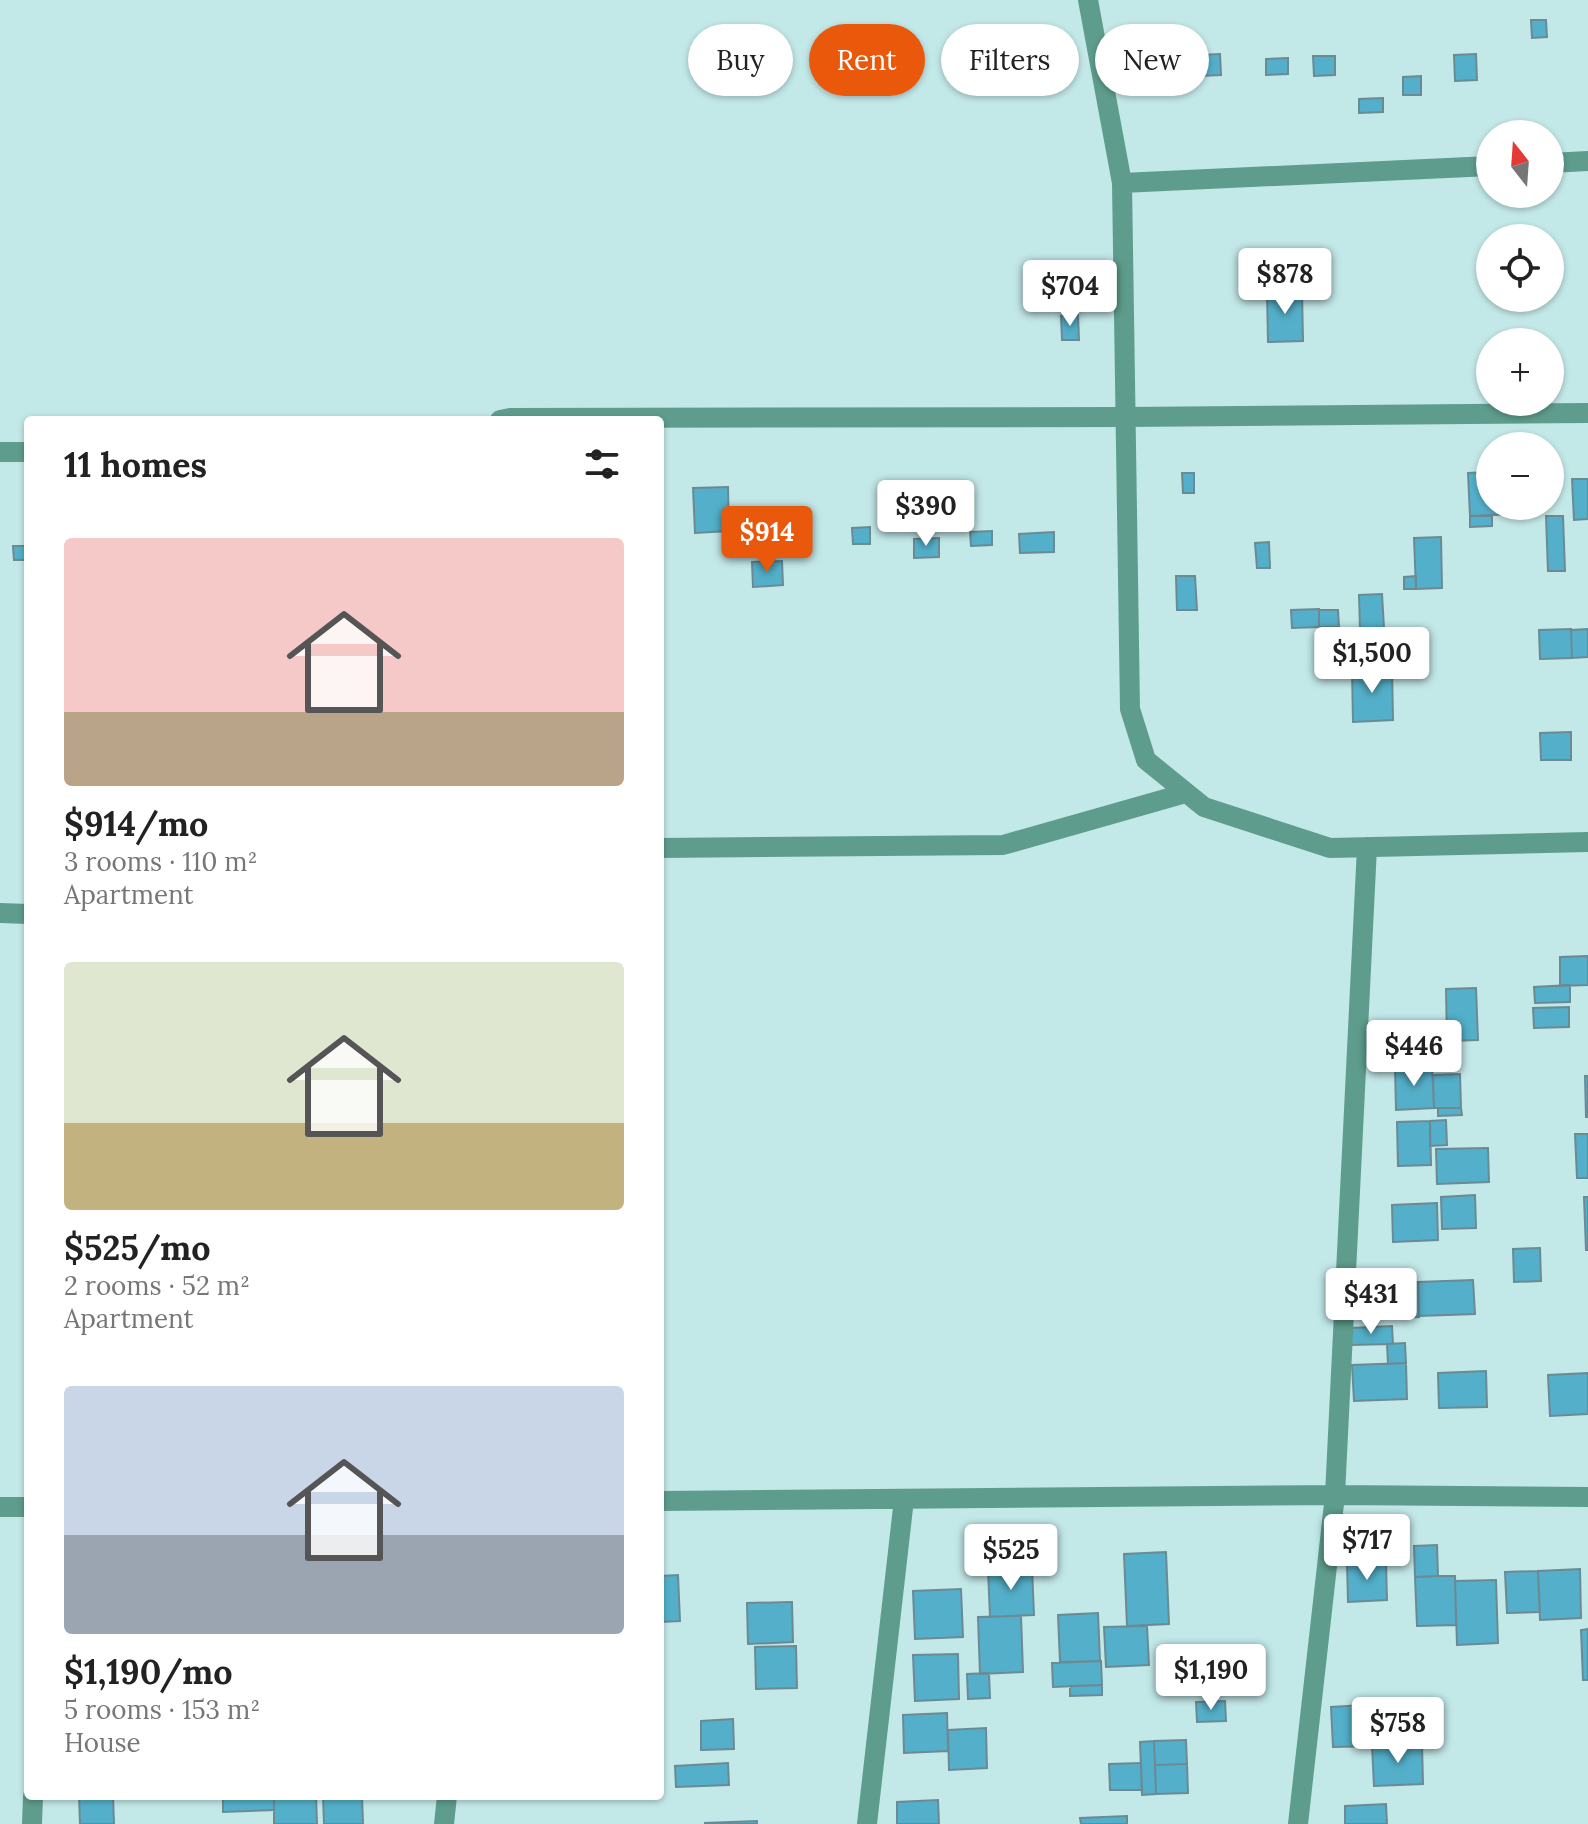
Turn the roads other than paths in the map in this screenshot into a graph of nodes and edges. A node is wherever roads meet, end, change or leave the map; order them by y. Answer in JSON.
{"nodes":[{"id":1,"x":1088,"y":0,"type":"edge"},
{"id":2,"x":1588,"y":161,"type":"edge"},
{"id":3,"x":1564,"y":162,"type":"edge"},
{"id":4,"x":1476,"y":167,"type":"edge"},
{"id":5,"x":1122,"y":183,"type":"junction"},
{"id":6,"x":1588,"y":413,"type":"edge"},
{"id":7,"x":1125,"y":417,"type":"junction"},
{"id":8,"x":664,"y":418,"type":"edge"},
{"id":9,"x":0,"y":452,"type":"edge"},
{"id":10,"x":24,"y":452,"type":"edge"},
{"id":11,"x":1186,"y":793,"type":"junction"},
{"id":12,"x":1588,"y":842,"type":"edge"},
{"id":13,"x":1367,"y":847,"type":"junction"},
{"id":14,"x":664,"y":848,"type":"edge"},
{"id":15,"x":0,"y":913,"type":"edge"},
{"id":16,"x":24,"y":914,"type":"edge"},
{"id":17,"x":1335,"y":1495,"type":"junction"},
{"id":18,"x":1588,"y":1497,"type":"edge"},
{"id":19,"x":904,"y":1499,"type":"junction"},
{"id":20,"x":664,"y":1501,"type":"edge"},
{"id":21,"x":0,"y":1507,"type":"edge"},
{"id":22,"x":24,"y":1507,"type":"edge"},
{"id":23,"x":33,"y":1800,"type":"edge"},
{"id":24,"x":447,"y":1800,"type":"edge"},
{"id":25,"x":32,"y":1824,"type":"edge"},
{"id":26,"x":444,"y":1824,"type":"edge"},
{"id":27,"x":867,"y":1824,"type":"edge"},
{"id":28,"x":1298,"y":1824,"type":"edge"}],
"edges":[{"from":1,"to":5,"type":"street"},
{"from":2,"to":3,"type":"street"},
{"from":4,"to":5,"type":"street"},
{"from":5,"to":7,"type":"street"},
{"from":6,"to":7,"type":"street"},
{"from":7,"to":8,"type":"street"},
{"from":7,"to":11,"type":"street"},
{"from":9,"to":10,"type":"street"},
{"from":11,"to":13,"type":"street"},
{"from":11,"to":14,"type":"street"},
{"from":12,"to":13,"type":"street"},
{"from":13,"to":17,"type":"street"},
{"from":15,"to":16,"type":"street"},
{"from":17,"to":18,"type":"street"},
{"from":17,"to":19,"type":"street"},
{"from":17,"to":28,"type":"street"},
{"from":19,"to":20,"type":"street"},
{"from":19,"to":27,"type":"street"},
{"from":21,"to":22,"type":"street"},
{"from":23,"to":25,"type":"street"},
{"from":24,"to":26,"type":"street"}]}
